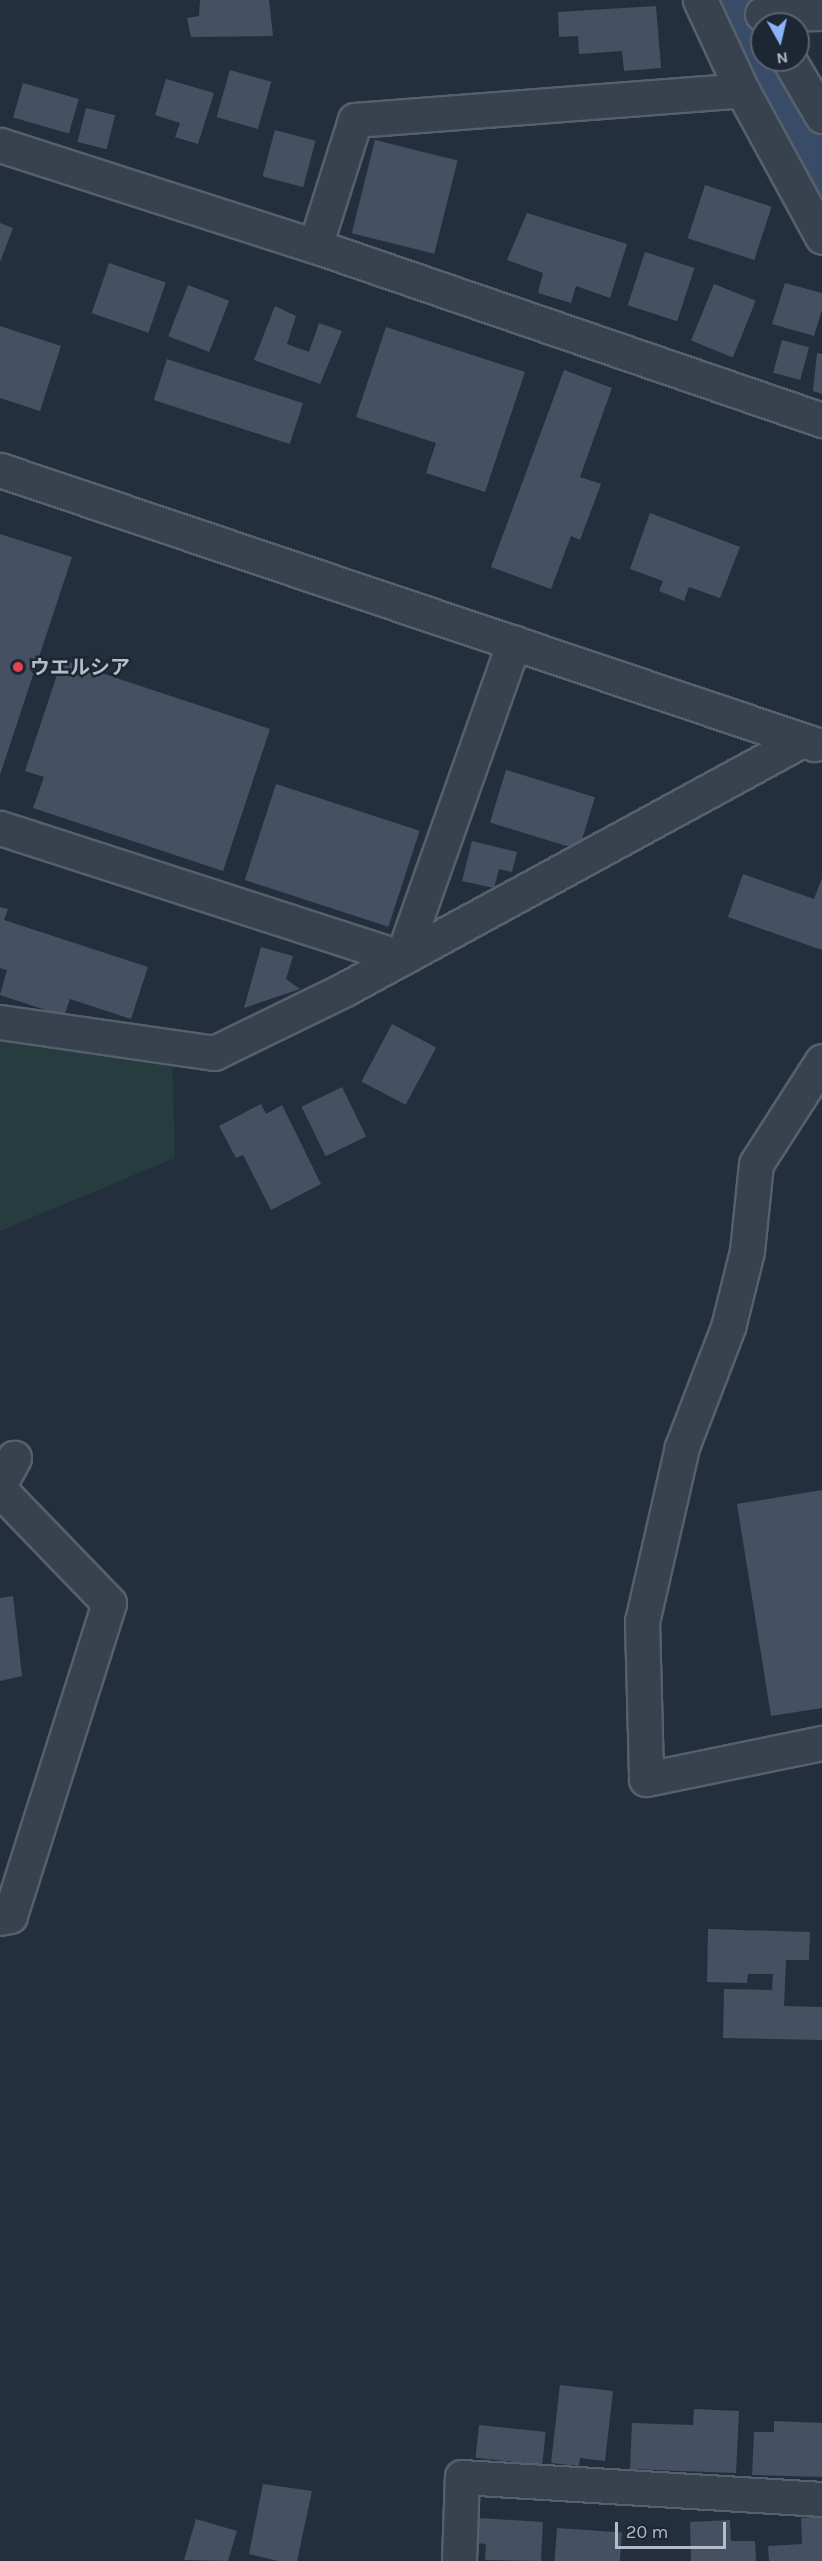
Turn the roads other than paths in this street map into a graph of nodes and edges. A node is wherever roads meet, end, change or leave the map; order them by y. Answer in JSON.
{"nodes":[{"id":1,"x":700,"y":0,"type":"edge"},
{"id":2,"x":796,"y":72,"type":"edge"},
{"id":3,"x":742,"y":90,"type":"junction"},
{"id":4,"x":822,"y":116,"type":"edge"},
{"id":5,"x":0,"y":145,"type":"edge"},
{"id":6,"x":822,"y":237,"type":"edge"},
{"id":7,"x":315,"y":246,"type":"junction"},
{"id":8,"x":822,"y":420,"type":"edge"},
{"id":9,"x":0,"y":471,"type":"edge"},
{"id":10,"x":514,"y":642,"type":"junction"},
{"id":11,"x":812,"y":743,"type":"edge"},
{"id":12,"x":0,"y":828,"type":"edge"},
{"id":13,"x":402,"y":958,"type":"junction"},
{"id":14,"x":0,"y":1022,"type":"edge"},
{"id":15,"x":822,"y":1061,"type":"edge"},
{"id":16,"x":0,"y":1490,"type":"edge"},
{"id":17,"x":822,"y":1743,"type":"edge"},
{"id":18,"x":0,"y":1918,"type":"edge"},
{"id":19,"x":822,"y":2499,"type":"edge"},
{"id":20,"x":459,"y":2561,"type":"edge"}],
"edges":[{"from":1,"to":3,"type":"street"},
{"from":2,"to":4,"type":"street"},
{"from":3,"to":6,"type":"street"},
{"from":3,"to":7,"type":"street"},
{"from":5,"to":7,"type":"street"},
{"from":7,"to":8,"type":"street"},
{"from":9,"to":10,"type":"street"},
{"from":10,"to":11,"type":"street"},
{"from":10,"to":13,"type":"street"},
{"from":11,"to":13,"type":"street"},
{"from":12,"to":13,"type":"street"},
{"from":13,"to":14,"type":"street"},
{"from":15,"to":17,"type":"street"},
{"from":16,"to":18,"type":"street"},
{"from":19,"to":20,"type":"street"}]}
